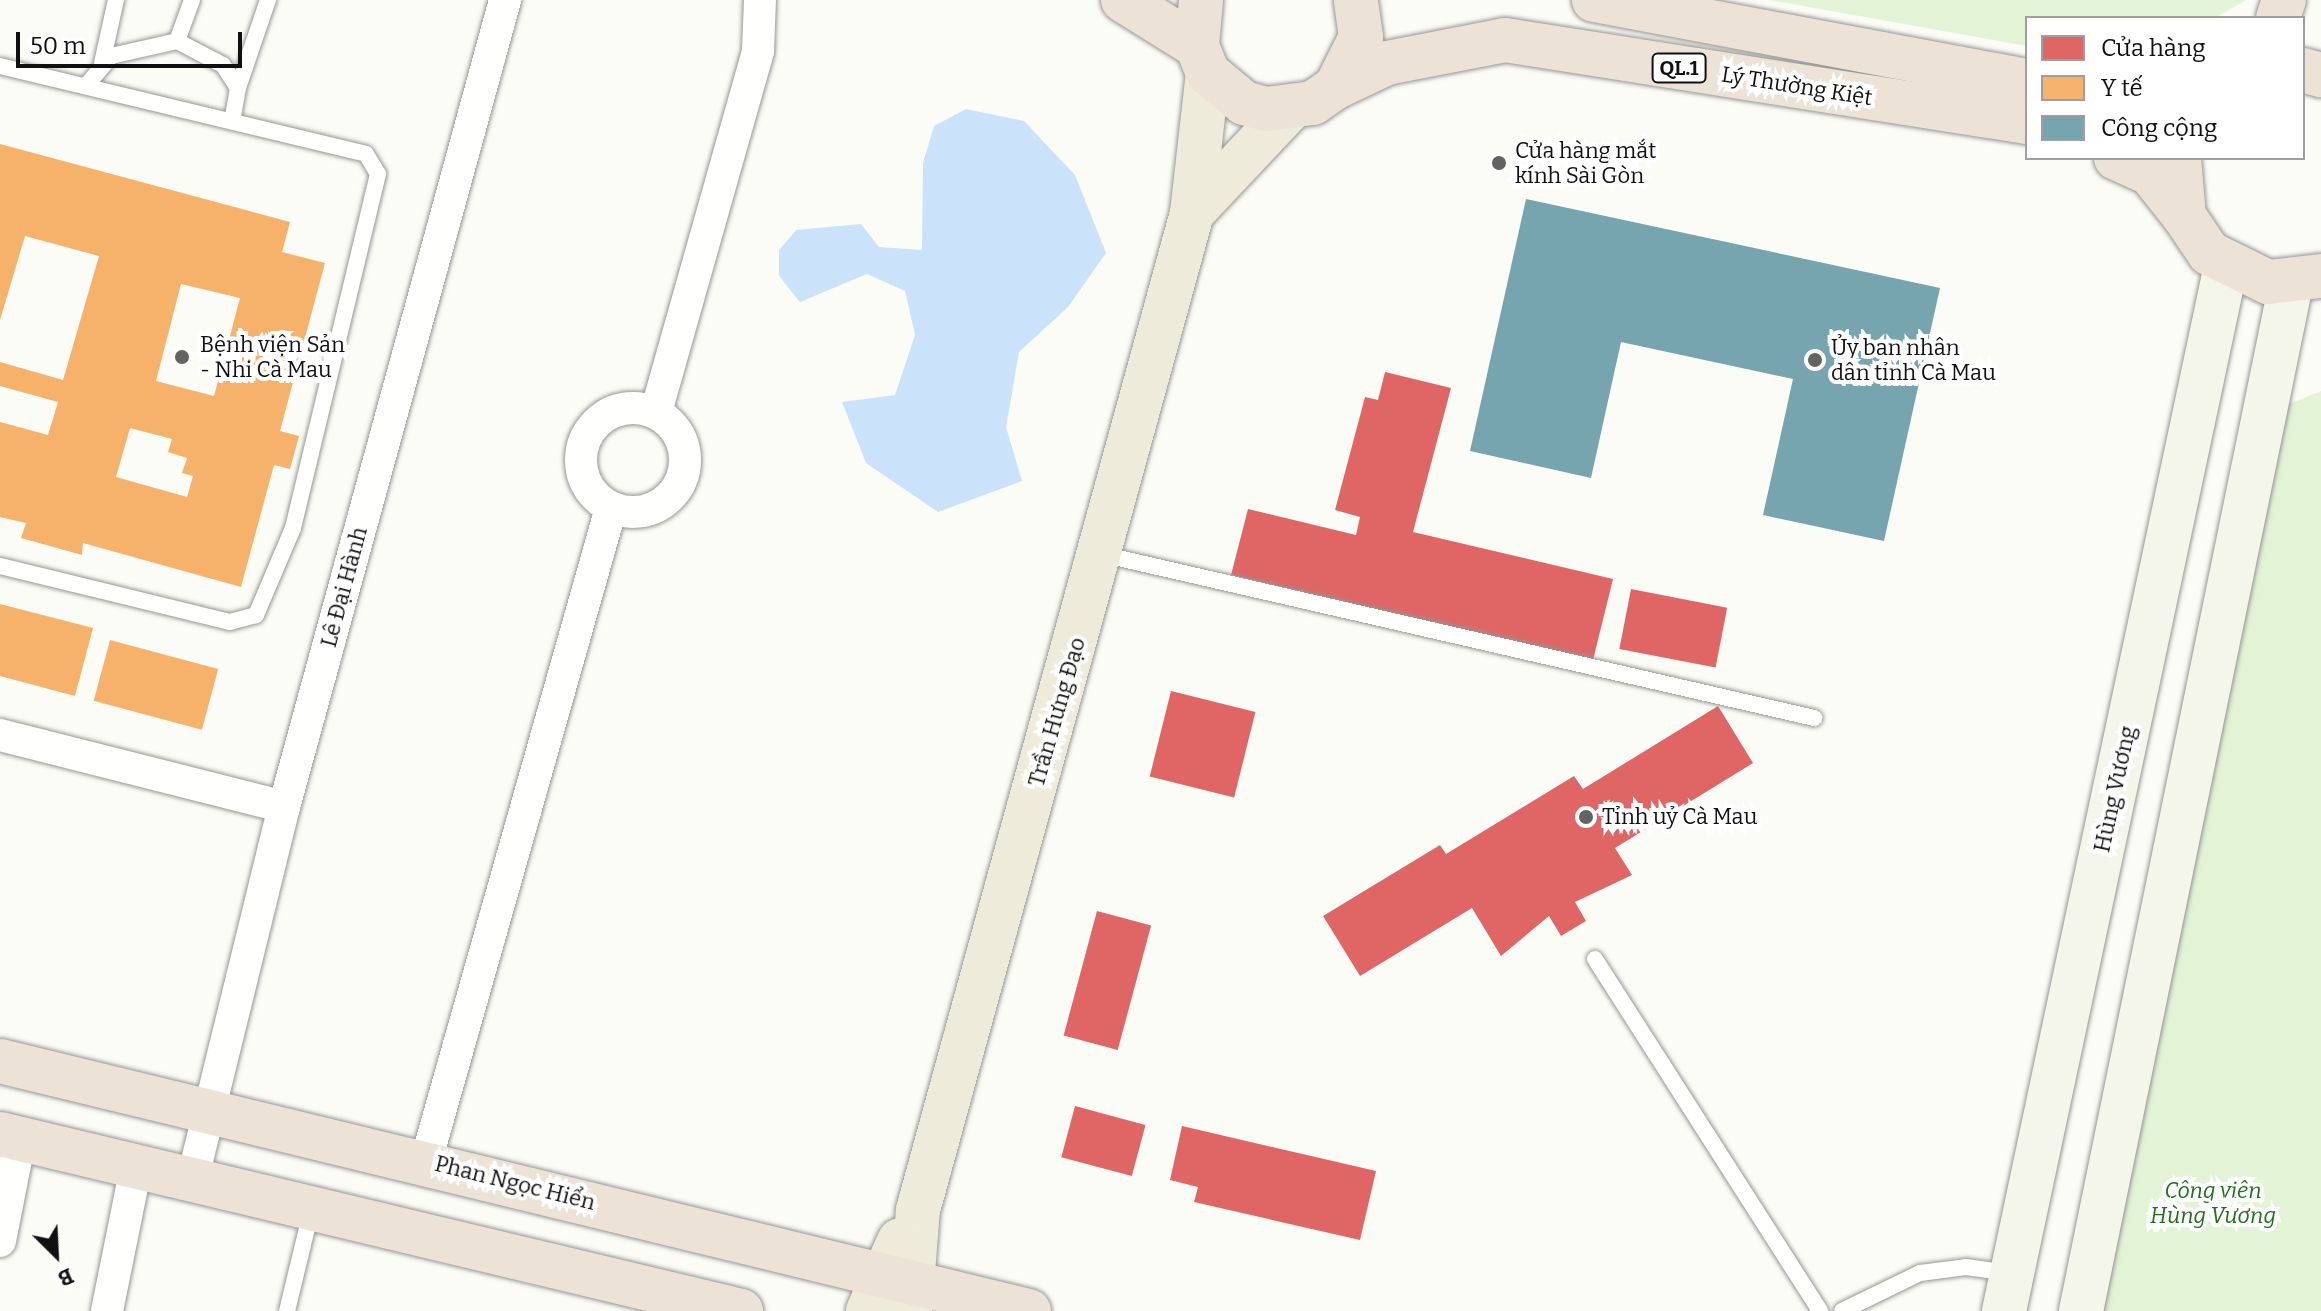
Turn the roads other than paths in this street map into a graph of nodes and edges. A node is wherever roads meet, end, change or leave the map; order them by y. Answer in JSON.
{"nodes":[{"id":1,"x":116,"y":0,"type":"edge"},
{"id":2,"x":192,"y":0,"type":"edge"},
{"id":3,"x":268,"y":0,"type":"edge"},
{"id":4,"x":505,"y":0,"type":"edge"},
{"id":5,"x":760,"y":0,"type":"edge"},
{"id":6,"x":1123,"y":0,"type":"edge"},
{"id":7,"x":1201,"y":0,"type":"edge"},
{"id":8,"x":1356,"y":0,"type":"edge"},
{"id":9,"x":1594,"y":0,"type":"edge"},
{"id":10,"x":177,"y":41,"type":"junction"},
{"id":11,"x":1203,"y":59,"type":"junction"},
{"id":12,"x":102,"y":63,"type":"junction"},
{"id":13,"x":0,"y":66,"type":"edge"},
{"id":14,"x":2025,"y":81,"type":"edge"},
{"id":15,"x":86,"y":86,"type":"junction"},
{"id":16,"x":1336,"y":87,"type":"junction"},
{"id":17,"x":238,"y":88,"type":"junction"},
{"id":18,"x":1290,"y":109,"type":"junction"},
{"id":19,"x":232,"y":121,"type":"junction"},
{"id":20,"x":2025,"y":122,"type":"edge"},
{"id":21,"x":2121,"y":160,"type":"edge"},
{"id":22,"x":2179,"y":160,"type":"edge"},
{"id":23,"x":1192,"y":213,"type":"junction"},
{"id":24,"x":2184,"y":216,"type":"junction"},
{"id":25,"x":2226,"y":266,"type":"junction"},
{"id":26,"x":2311,"y":285,"type":"edge"},
{"id":27,"x":656,"y":412,"type":"junction"},
{"id":28,"x":611,"y":508,"type":"junction"},
{"id":29,"x":1101,"y":554,"type":"junction"},
{"id":30,"x":0,"y":566,"type":"edge"},
{"id":31,"x":1814,"y":718,"type":"dead end"},
{"id":32,"x":0,"y":735,"type":"edge"},
{"id":33,"x":284,"y":807,"type":"junction"},
{"id":34,"x":1595,"y":959,"type":"dead end"},
{"id":35,"x":0,"y":1061,"type":"edge"},
{"id":36,"x":212,"y":1113,"type":"junction"},
{"id":37,"x":10,"y":1136,"type":"edge"},
{"id":38,"x":426,"y":1161,"type":"junction"},
{"id":39,"x":136,"y":1167,"type":"junction"},
{"id":40,"x":193,"y":1177,"type":"junction"},
{"id":41,"x":312,"y":1211,"type":"junction"},
{"id":42,"x":0,"y":1241,"type":"edge"},
{"id":43,"x":2008,"y":1292,"type":"edge"},
{"id":44,"x":893,"y":1296,"type":"edge"},
{"id":45,"x":107,"y":1311,"type":"edge"},
{"id":46,"x":287,"y":1311,"type":"edge"},
{"id":47,"x":741,"y":1311,"type":"edge"},
{"id":48,"x":1029,"y":1311,"type":"edge"},
{"id":49,"x":1820,"y":1311,"type":"edge"},
{"id":50,"x":1842,"y":1311,"type":"edge"},
{"id":51,"x":2081,"y":1311,"type":"edge"}],
"edges":[{"from":1,"to":12,"type":"lane"},
{"from":2,"to":10,"type":"lane"},
{"from":3,"to":17,"type":"lane"},
{"from":4,"to":33,"type":"street","name":"Lê Đại Hành"},
{"from":5,"to":27,"type":"street"},
{"from":6,"to":11,"type":"highway"},
{"from":7,"to":11,"type":"highway"},
{"from":8,"to":16,"type":"highway"},
{"from":9,"to":14,"type":"highway","name":"Lý Thường Kiệt","number":"QL.1"},
{"from":10,"to":12,"type":"lane"},
{"from":10,"to":17,"type":"lane"},
{"from":11,"to":18,"type":"highway"},
{"from":11,"to":23,"type":"main road","name":"Trần Hưng Đạo"},
{"from":12,"to":15,"type":"lane"},
{"from":13,"to":15,"type":"lane"},
{"from":15,"to":19,"type":"lane"},
{"from":16,"to":18,"type":"highway","number":"QL.1"},
{"from":16,"to":20,"type":"highway","name":"Lý Thường Kiệt","number":"QL.1"},
{"from":17,"to":19,"type":"lane"},
{"from":18,"to":23,"type":"main road","name":"Trần Hưng Đạo"},
{"from":19,"to":30,"type":"lane"},
{"from":21,"to":24,"type":"highway"},
{"from":22,"to":24,"type":"highway"},
{"from":23,"to":29,"type":"main road","name":"Trần Hưng Đạo"},
{"from":24,"to":25,"type":"highway"},
{"from":25,"to":26,"type":"highway"},
{"from":25,"to":43,"type":"street","name":"Hùng Vương"},
{"from":26,"to":51,"type":"street"},
{"from":27,"to":28,"type":"street"},
{"from":27,"to":28,"type":"street"},
{"from":28,"to":38,"type":"street"},
{"from":29,"to":31,"type":"lane"},
{"from":29,"to":44,"type":"main road","name":"Trần Hưng Đạo"},
{"from":32,"to":33,"type":"street"},
{"from":33,"to":36,"type":"street","name":"Lê Đại Hành"},
{"from":34,"to":49,"type":"lane"},
{"from":35,"to":36,"type":"highway","name":"Phan Ngọc Hiển"},
{"from":36,"to":38,"type":"highway","name":"Phan Ngọc Hiển"},
{"from":36,"to":40,"type":"street","name":"Lê Đại Hành"},
{"from":37,"to":39,"type":"highway"},
{"from":37,"to":42,"type":"street"},
{"from":38,"to":44,"type":"highway","name":"Phan Ngọc Hiển"},
{"from":39,"to":40,"type":"highway"},
{"from":39,"to":45,"type":"street"},
{"from":40,"to":41,"type":"highway"},
{"from":41,"to":46,"type":"lane"},
{"from":41,"to":47,"type":"highway"},
{"from":43,"to":50,"type":"lane"},
{"from":44,"to":48,"type":"highway","name":"Phan Ngọc Hiển"}]}
